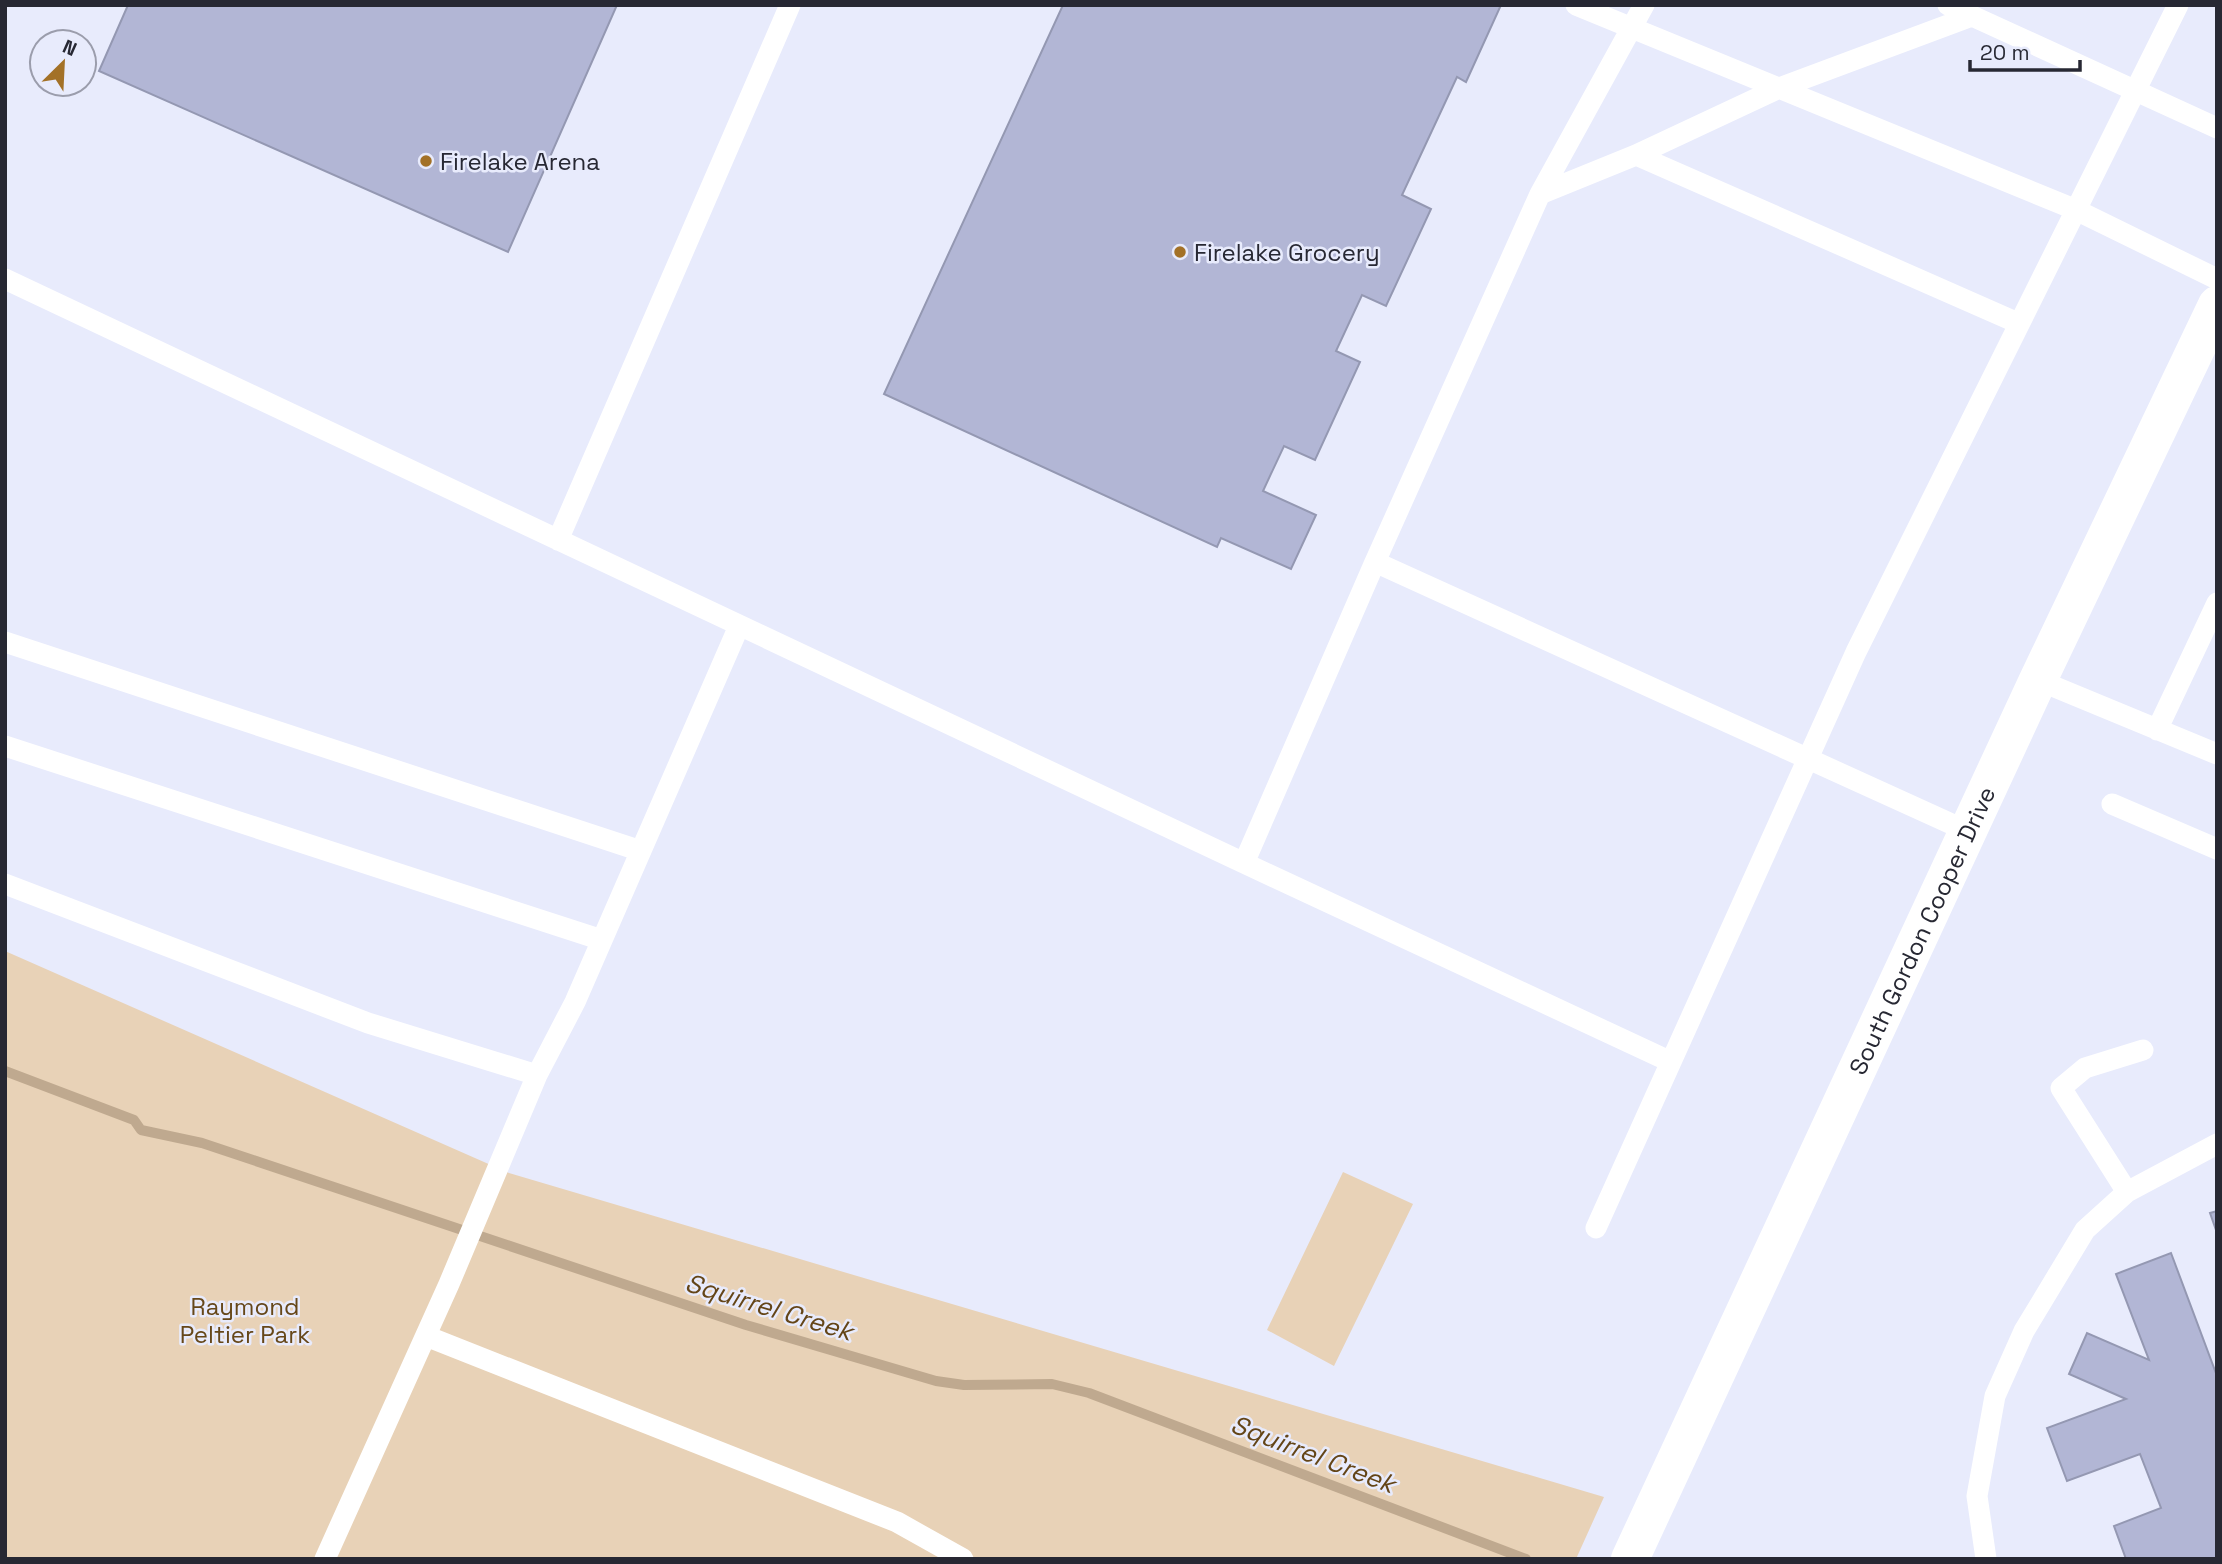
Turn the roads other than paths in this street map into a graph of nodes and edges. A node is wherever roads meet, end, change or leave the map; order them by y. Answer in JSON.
{"nodes":[{"id":1,"x":790,"y":5,"type":"edge"},
{"id":2,"x":1576,"y":5,"type":"edge"},
{"id":3,"x":1644,"y":5,"type":"edge"},
{"id":4,"x":1948,"y":5,"type":"edge"},
{"id":5,"x":2178,"y":5,"type":"edge"},
{"id":6,"x":1972,"y":16,"type":"junction"},
{"id":7,"x":1630,"y":29,"type":"junction"},
{"id":8,"x":1779,"y":88,"type":"junction"},
{"id":9,"x":2137,"y":91,"type":"junction"},
{"id":10,"x":2217,"y":128,"type":"edge"},
{"id":11,"x":1636,"y":155,"type":"junction"},
{"id":12,"x":1540,"y":194,"type":"junction"},
{"id":13,"x":2074,"y":209,"type":"junction"},
{"id":14,"x":5,"y":279,"type":"edge"},
{"id":15,"x":2217,"y":279,"type":"edge"},
{"id":16,"x":2217,"y":305,"type":"edge"},
{"id":17,"x":2018,"y":323,"type":"junction"},
{"id":18,"x":558,"y":540,"type":"junction"},
{"id":19,"x":1375,"y":562,"type":"junction"},
{"id":20,"x":2217,"y":603,"type":"edge"},
{"id":21,"x":739,"y":626,"type":"junction"},
{"id":22,"x":5,"y":642,"type":"edge"},
{"id":23,"x":2038,"y":680,"type":"junction"},
{"id":24,"x":2157,"y":730,"type":"junction"},
{"id":25,"x":5,"y":746,"type":"edge"},
{"id":26,"x":2217,"y":754,"type":"edge"},
{"id":27,"x":1807,"y":758,"type":"junction"},
{"id":28,"x":2112,"y":804,"type":"dead end"},
{"id":29,"x":1967,"y":831,"type":"junction"},
{"id":30,"x":2217,"y":849,"type":"edge"},
{"id":31,"x":641,"y":851,"type":"junction"},
{"id":32,"x":1244,"y":863,"type":"junction"},
{"id":33,"x":5,"y":884,"type":"edge"},
{"id":34,"x":602,"y":940,"type":"junction"},
{"id":35,"x":2143,"y":1051,"type":"dead end"},
{"id":36,"x":1669,"y":1061,"type":"junction"},
{"id":37,"x":537,"y":1075,"type":"junction"},
{"id":38,"x":2217,"y":1144,"type":"edge"},
{"id":39,"x":2127,"y":1192,"type":"junction"},
{"id":40,"x":1596,"y":1228,"type":"dead end"},
{"id":41,"x":426,"y":1336,"type":"junction"},
{"id":42,"x":1637,"y":1543,"type":"edge"},
{"id":43,"x":325,"y":1559,"type":"edge"},
{"id":44,"x":963,"y":1559,"type":"edge"},
{"id":45,"x":1986,"y":1559,"type":"edge"}],
"edges":[{"from":1,"to":18,"type":"lane"},
{"from":2,"to":7,"type":"lane"},
{"from":3,"to":7,"type":"lane"},
{"from":4,"to":6,"type":"lane"},
{"from":5,"to":9,"type":"lane"},
{"from":6,"to":8,"type":"lane"},
{"from":6,"to":9,"type":"lane"},
{"from":7,"to":8,"type":"lane"},
{"from":7,"to":12,"type":"lane"},
{"from":8,"to":11,"type":"lane"},
{"from":8,"to":13,"type":"lane"},
{"from":9,"to":10,"type":"lane"},
{"from":9,"to":13,"type":"lane"},
{"from":11,"to":12,"type":"lane"},
{"from":11,"to":17,"type":"lane"},
{"from":12,"to":19,"type":"lane"},
{"from":13,"to":15,"type":"lane"},
{"from":13,"to":17,"type":"lane"},
{"from":14,"to":18,"type":"lane"},
{"from":16,"to":23,"type":"main road","name":"South Gordon Cooper Drive"},
{"from":17,"to":27,"type":"lane"},
{"from":18,"to":21,"type":"lane"},
{"from":19,"to":27,"type":"lane"},
{"from":19,"to":32,"type":"lane"},
{"from":20,"to":24,"type":"lane"},
{"from":21,"to":31,"type":"lane"},
{"from":21,"to":32,"type":"lane"},
{"from":22,"to":31,"type":"lane"},
{"from":23,"to":24,"type":"lane"},
{"from":23,"to":29,"type":"main road","name":"South Gordon Cooper Drive"},
{"from":24,"to":26,"type":"lane"},
{"from":25,"to":34,"type":"lane"},
{"from":27,"to":29,"type":"lane"},
{"from":27,"to":36,"type":"lane"},
{"from":28,"to":30,"type":"lane"},
{"from":29,"to":42,"type":"main road","name":"South Gordon Cooper Drive"},
{"from":31,"to":34,"type":"lane"},
{"from":32,"to":36,"type":"lane"},
{"from":33,"to":37,"type":"lane"},
{"from":34,"to":37,"type":"lane"},
{"from":35,"to":39,"type":"lane"},
{"from":36,"to":40,"type":"lane"},
{"from":37,"to":41,"type":"lane"},
{"from":38,"to":39,"type":"lane"},
{"from":39,"to":45,"type":"lane"},
{"from":41,"to":43,"type":"lane"},
{"from":41,"to":44,"type":"lane"}]}
